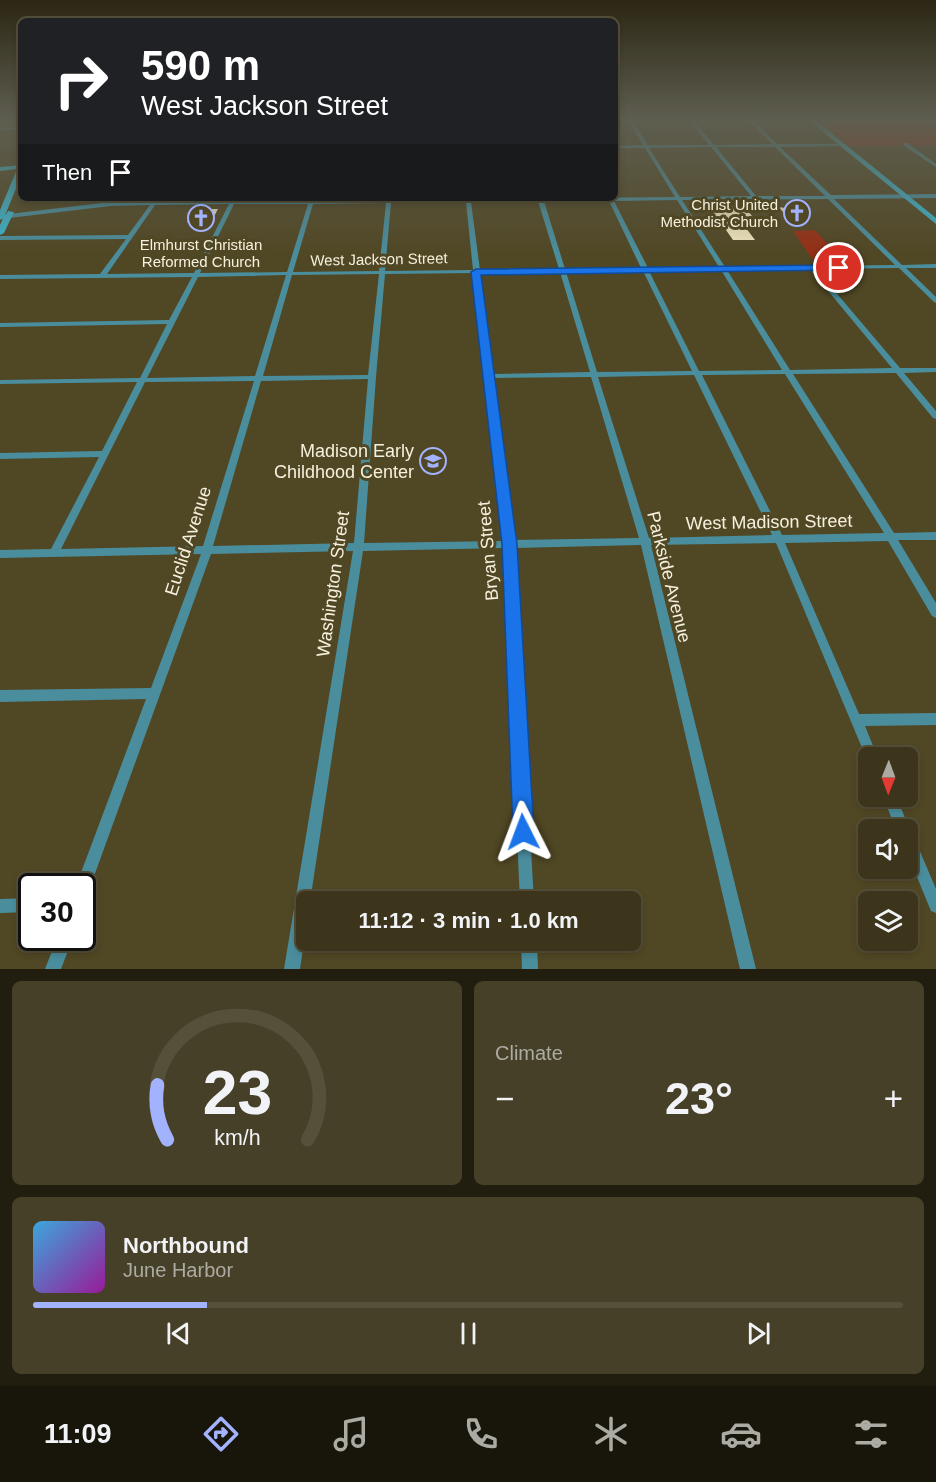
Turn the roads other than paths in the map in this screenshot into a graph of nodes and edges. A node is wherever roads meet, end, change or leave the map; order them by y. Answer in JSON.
{"nodes":[{"id":1,"x":657,"y":164,"type":"edge"},
{"id":2,"x":727,"y":164,"type":"edge"},
{"id":3,"x":795,"y":164,"type":"edge"},
{"id":4,"x":865,"y":164,"type":"edge"},
{"id":5,"x":18,"y":170,"type":"edge"},
{"id":6,"x":0,"y":171,"type":"edge"},
{"id":7,"x":18,"y":175,"type":"edge"},
{"id":8,"x":18,"y":191,"type":"edge"},
{"id":9,"x":904,"y":196,"type":"junction"},
{"id":10,"x":936,"y":196,"type":"edge"},
{"id":11,"x":829,"y":197,"type":"junction"},
{"id":12,"x":618,"y":198,"type":"edge"},
{"id":13,"x":679,"y":198,"type":"junction"},
{"id":14,"x":754,"y":198,"type":"junction"},
{"id":15,"x":156,"y":201,"type":"edge"},
{"id":16,"x":233,"y":201,"type":"edge"},
{"id":17,"x":312,"y":201,"type":"edge"},
{"id":18,"x":389,"y":201,"type":"edge"},
{"id":19,"x":468,"y":201,"type":"edge"},
{"id":20,"x":541,"y":201,"type":"edge"},
{"id":21,"x":612,"y":201,"type":"edge"},
{"id":22,"x":2,"y":217,"type":"edge"},
{"id":23,"x":936,"y":222,"type":"edge"},
{"id":24,"x":0,"y":233,"type":"edge"},
{"id":25,"x":130,"y":237,"type":"junction"},
{"id":26,"x":0,"y":238,"type":"edge"},
{"id":27,"x":936,"y":266,"type":"edge"},
{"id":28,"x":901,"y":267,"type":"junction"},
{"id":29,"x":812,"y":268,"type":"junction"},
{"id":30,"x":723,"y":269,"type":"junction"},
{"id":31,"x":646,"y":270,"type":"junction"},
{"id":32,"x":562,"y":271,"type":"junction"},
{"id":33,"x":476,"y":272,"type":"junction"},
{"id":34,"x":382,"y":273,"type":"junction"},
{"id":35,"x":290,"y":274,"type":"junction"},
{"id":36,"x":196,"y":275,"type":"junction"},
{"id":37,"x":102,"y":276,"type":"junction"},
{"id":38,"x":0,"y":277,"type":"edge"},
{"id":39,"x":936,"y":301,"type":"edge"},
{"id":40,"x":172,"y":322,"type":"junction"},
{"id":41,"x":0,"y":325,"type":"edge"},
{"id":42,"x":936,"y":370,"type":"edge"},
{"id":43,"x":898,"y":371,"type":"junction"},
{"id":44,"x":787,"y":372,"type":"junction"},
{"id":45,"x":696,"y":373,"type":"junction"},
{"id":46,"x":593,"y":375,"type":"junction"},
{"id":47,"x":488,"y":376,"type":"junction"},
{"id":48,"x":372,"y":377,"type":"junction"},
{"id":49,"x":258,"y":379,"type":"junction"},
{"id":50,"x":142,"y":381,"type":"junction"},
{"id":51,"x":0,"y":382,"type":"edge"},
{"id":52,"x":936,"y":416,"type":"edge"},
{"id":53,"x":105,"y":454,"type":"junction"},
{"id":54,"x":0,"y":456,"type":"edge"},
{"id":55,"x":936,"y":536,"type":"edge"},
{"id":56,"x":891,"y":537,"type":"junction"},
{"id":57,"x":779,"y":539,"type":"junction"},
{"id":58,"x":645,"y":541,"type":"junction"},
{"id":59,"x":510,"y":544,"type":"junction"},
{"id":60,"x":359,"y":546,"type":"junction"},
{"id":61,"x":207,"y":550,"type":"junction"},
{"id":62,"x":0,"y":554,"type":"edge"},
{"id":63,"x":54,"y":554,"type":"junction"},
{"id":64,"x":936,"y":613,"type":"edge"},
{"id":65,"x":155,"y":693,"type":"junction"},
{"id":66,"x":0,"y":696,"type":"edge"},
{"id":67,"x":936,"y":718,"type":"edge"},
{"id":68,"x":856,"y":720,"type":"junction"},
{"id":69,"x":867,"y":747,"type":"edge"},
{"id":70,"x":918,"y":864,"type":"edge"},
{"id":71,"x":88,"y":873,"type":"edge"},
{"id":72,"x":526,"y":891,"type":"edge"},
{"id":73,"x":18,"y":905,"type":"edge"},
{"id":74,"x":0,"y":906,"type":"edge"},
{"id":75,"x":936,"y":906,"type":"edge"},
{"id":76,"x":60,"y":951,"type":"edge"},
{"id":77,"x":529,"y":951,"type":"edge"},
{"id":78,"x":53,"y":969,"type":"edge"},
{"id":79,"x":292,"y":969,"type":"edge"},
{"id":80,"x":530,"y":969,"type":"edge"},
{"id":81,"x":748,"y":969,"type":"edge"}],
"edges":[{"from":1,"to":13,"type":"street"},
{"from":2,"to":14,"type":"street"},
{"from":3,"to":11,"type":"street"},
{"from":4,"to":9,"type":"street"},
{"from":5,"to":6,"type":"street"},
{"from":7,"to":22,"type":"street"},
{"from":8,"to":22,"type":"street"},
{"from":9,"to":10,"type":"street"},
{"from":9,"to":11,"type":"street"},
{"from":9,"to":23,"type":"street"},
{"from":11,"to":14,"type":"street"},
{"from":11,"to":28,"type":"street"},
{"from":12,"to":13,"type":"street"},
{"from":13,"to":14,"type":"street"},
{"from":13,"to":30,"type":"street"},
{"from":15,"to":22,"type":"street"},
{"from":15,"to":25,"type":"street"},
{"from":16,"to":36,"type":"street"},
{"from":17,"to":35,"type":"street","name":"Euclid Avenue"},
{"from":18,"to":34,"type":"street","name":"Washington Street"},
{"from":19,"to":33,"type":"street","name":"Bryan Street"},
{"from":20,"to":32,"type":"street","name":"Parkside Avenue"},
{"from":21,"to":31,"type":"street"},
{"from":22,"to":24,"type":"street"},
{"from":25,"to":26,"type":"street"},
{"from":25,"to":37,"type":"street"},
{"from":27,"to":28,"type":"street","name":"West Jackson Street"},
{"from":28,"to":29,"type":"street","name":"West Jackson Street"},
{"from":28,"to":39,"type":"street"},
{"from":29,"to":30,"type":"street","name":"West Jackson Street"},
{"from":29,"to":43,"type":"street"},
{"from":30,"to":31,"type":"street","name":"West Jackson Street"},
{"from":30,"to":44,"type":"street"},
{"from":31,"to":32,"type":"street","name":"West Jackson Street"},
{"from":31,"to":45,"type":"street"},
{"from":32,"to":33,"type":"street","name":"West Jackson Street"},
{"from":32,"to":46,"type":"street","name":"Parkside Avenue"},
{"from":33,"to":34,"type":"street","name":"West Jackson Street"},
{"from":33,"to":47,"type":"street","name":"Bryan Street"},
{"from":34,"to":35,"type":"street","name":"West Jackson Street"},
{"from":34,"to":48,"type":"street","name":"Washington Street"},
{"from":35,"to":36,"type":"street","name":"West Jackson Street"},
{"from":35,"to":49,"type":"street","name":"Euclid Avenue"},
{"from":36,"to":37,"type":"street","name":"West Jackson Street"},
{"from":36,"to":40,"type":"street"},
{"from":37,"to":38,"type":"street","name":"West Jackson Street"},
{"from":40,"to":41,"type":"street"},
{"from":40,"to":50,"type":"street"},
{"from":42,"to":43,"type":"street"},
{"from":43,"to":44,"type":"street"},
{"from":43,"to":52,"type":"street"},
{"from":44,"to":45,"type":"street"},
{"from":44,"to":56,"type":"street"},
{"from":45,"to":46,"type":"street"},
{"from":45,"to":57,"type":"street"},
{"from":46,"to":47,"type":"street"},
{"from":46,"to":58,"type":"street","name":"Parkside Avenue"},
{"from":47,"to":59,"type":"street","name":"Bryan Street"},
{"from":48,"to":49,"type":"street"},
{"from":48,"to":60,"type":"street","name":"Washington Street"},
{"from":49,"to":50,"type":"street"},
{"from":49,"to":61,"type":"street","name":"Euclid Avenue"},
{"from":50,"to":51,"type":"street"},
{"from":50,"to":53,"type":"street"},
{"from":53,"to":54,"type":"street"},
{"from":53,"to":63,"type":"street"},
{"from":55,"to":56,"type":"street","name":"West Madison Street"},
{"from":56,"to":57,"type":"street","name":"West Madison Street"},
{"from":56,"to":64,"type":"street"},
{"from":57,"to":58,"type":"street","name":"West Madison Street"},
{"from":57,"to":68,"type":"street"},
{"from":58,"to":59,"type":"street","name":"West Madison Street"},
{"from":58,"to":81,"type":"street","name":"Parkside Avenue"},
{"from":59,"to":60,"type":"street","name":"West Madison Street"},
{"from":59,"to":72,"type":"street","name":"Bryan Street"},
{"from":60,"to":61,"type":"street","name":"West Madison Street"},
{"from":60,"to":79,"type":"street","name":"Washington Street"},
{"from":61,"to":63,"type":"street","name":"West Madison Street"},
{"from":61,"to":65,"type":"street","name":"Euclid Avenue"},
{"from":62,"to":63,"type":"street","name":"West Madison Street"},
{"from":65,"to":66,"type":"street"},
{"from":65,"to":71,"type":"street","name":"Euclid Avenue"},
{"from":67,"to":68,"type":"street"},
{"from":68,"to":69,"type":"street"},
{"from":70,"to":75,"type":"street"},
{"from":73,"to":74,"type":"street"},
{"from":76,"to":78,"type":"street"},
{"from":77,"to":80,"type":"street"}]}
